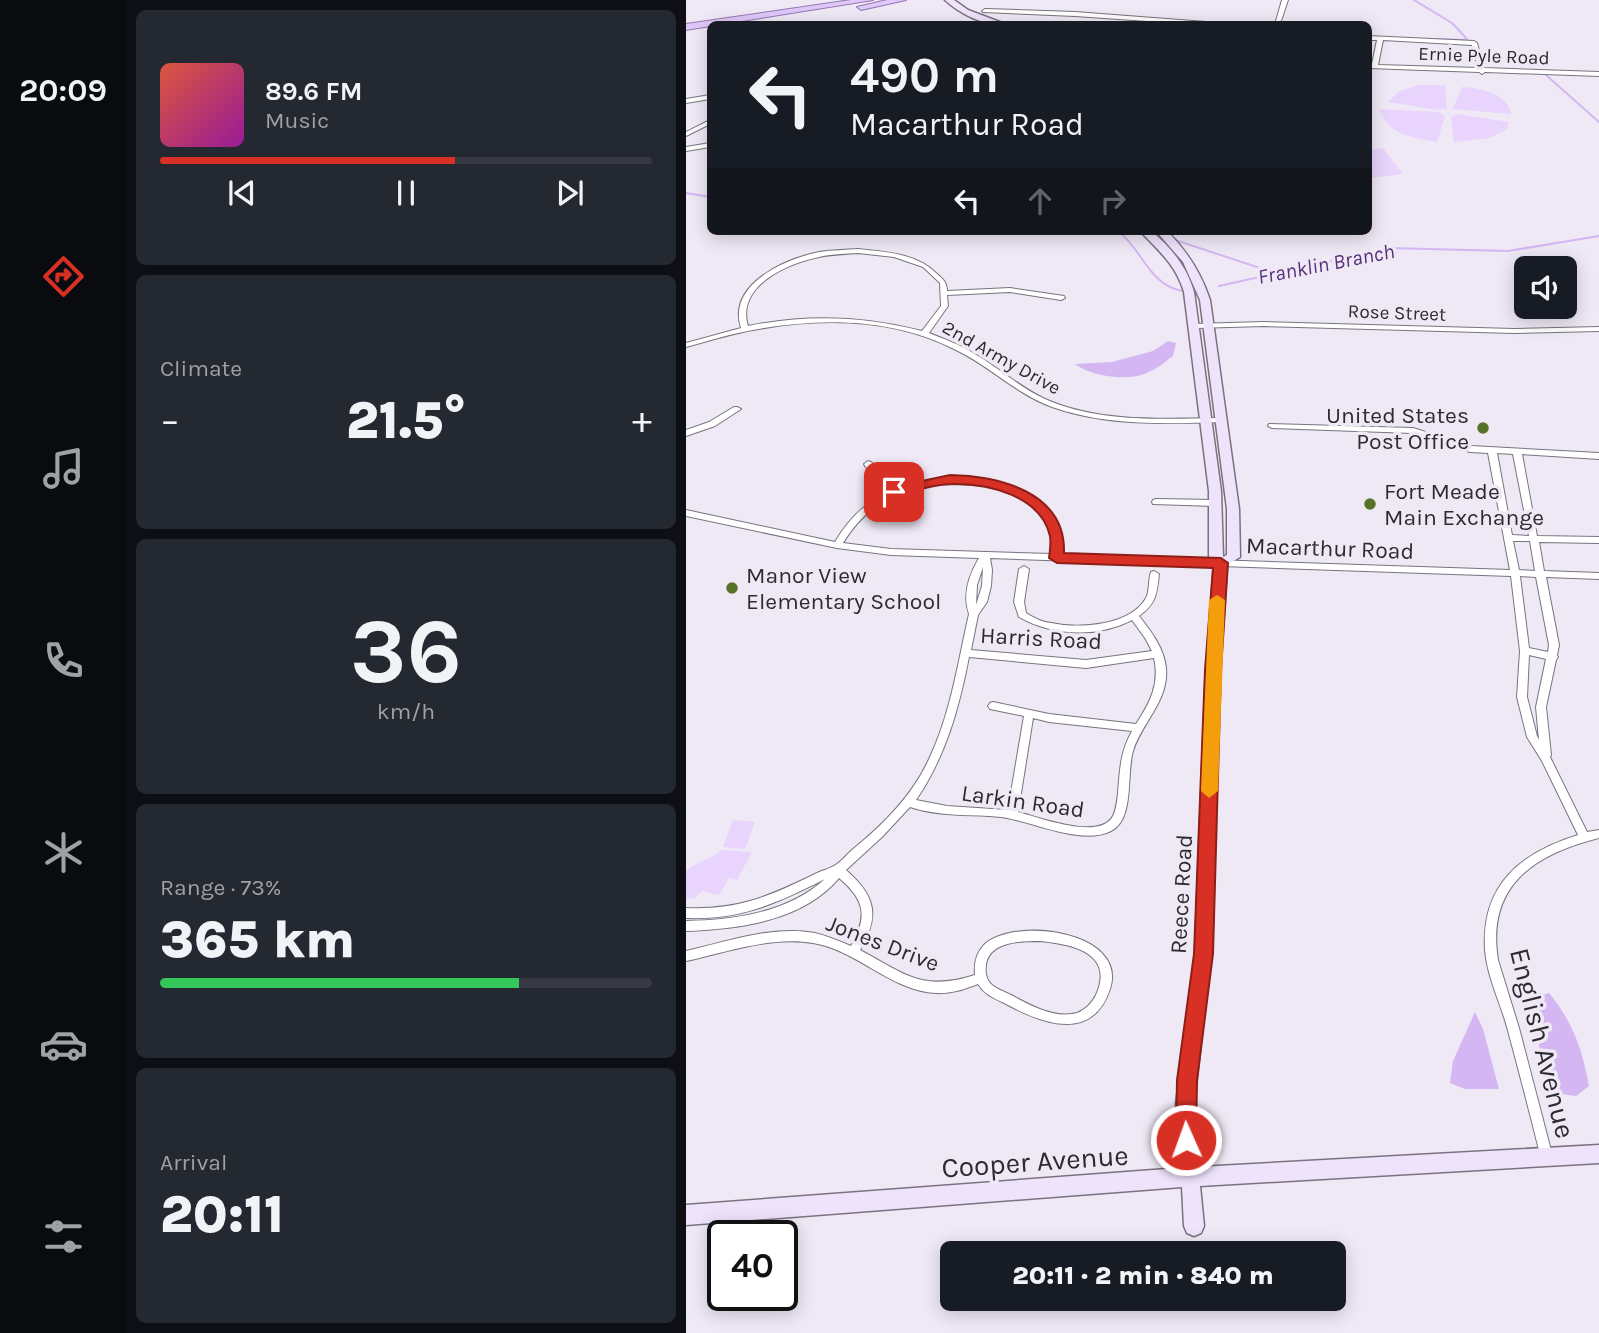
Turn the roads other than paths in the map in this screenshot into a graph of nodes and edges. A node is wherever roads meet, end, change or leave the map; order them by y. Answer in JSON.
{"nodes":[{"id":1,"x":869,"y":0,"type":"edge"},
{"id":2,"x":902,"y":0,"type":"edge"},
{"id":3,"x":949,"y":0,"type":"edge"},
{"id":4,"x":1285,"y":0,"type":"edge"},
{"id":5,"x":1056,"y":13,"type":"junction"},
{"id":6,"x":983,"y":18,"type":"edge"},
{"id":7,"x":727,"y":21,"type":"edge"},
{"id":8,"x":776,"y":21,"type":"edge"},
{"id":9,"x":1055,"y":21,"type":"edge"},
{"id":10,"x":1165,"y":21,"type":"edge"},
{"id":11,"x":1278,"y":21,"type":"edge"},
{"id":12,"x":707,"y":24,"type":"edge"},
{"id":13,"x":686,"y":27,"type":"edge"},
{"id":14,"x":707,"y":30,"type":"edge"},
{"id":15,"x":686,"y":33,"type":"edge"},
{"id":16,"x":1372,"y":38,"type":"edge"},
{"id":17,"x":1380,"y":39,"type":"junction"},
{"id":18,"x":1372,"y":66,"type":"edge"},
{"id":19,"x":1482,"y":72,"type":"junction"},
{"id":20,"x":1599,"y":74,"type":"edge"},
{"id":21,"x":707,"y":98,"type":"edge"},
{"id":22,"x":686,"y":101,"type":"edge"},
{"id":23,"x":707,"y":124,"type":"edge"},
{"id":24,"x":686,"y":134,"type":"edge"},
{"id":25,"x":707,"y":146,"type":"edge"},
{"id":26,"x":686,"y":149,"type":"edge"},
{"id":27,"x":1150,"y":235,"type":"edge"},
{"id":28,"x":1165,"y":235,"type":"edge"},
{"id":29,"x":945,"y":293,"type":"junction"},
{"id":30,"x":1061,"y":298,"type":"dead end"},
{"id":31,"x":1195,"y":326,"type":"junction"},
{"id":32,"x":1209,"y":326,"type":"junction"},
{"id":33,"x":745,"y":329,"type":"junction"},
{"id":34,"x":1599,"y":329,"type":"edge"},
{"id":35,"x":924,"y":334,"type":"junction"},
{"id":36,"x":686,"y":345,"type":"edge"},
{"id":37,"x":737,"y":409,"type":"dead end"},
{"id":38,"x":1206,"y":420,"type":"junction"},
{"id":39,"x":1221,"y":420,"type":"junction"},
{"id":40,"x":1272,"y":426,"type":"dead end"},
{"id":41,"x":686,"y":433,"type":"edge"},
{"id":42,"x":1492,"y":451,"type":"junction"},
{"id":43,"x":1517,"y":452,"type":"junction"},
{"id":44,"x":1599,"y":456,"type":"edge"},
{"id":45,"x":868,"y":464,"type":"dead end"},
{"id":46,"x":894,"y":492,"type":"junction"},
{"id":47,"x":1156,"y":502,"type":"dead end"},
{"id":48,"x":1216,"y":503,"type":"junction"},
{"id":49,"x":686,"y":513,"type":"edge"},
{"id":50,"x":1508,"y":538,"type":"junction"},
{"id":51,"x":1534,"y":538,"type":"junction"},
{"id":52,"x":1599,"y":540,"type":"edge"},
{"id":53,"x":837,"y":545,"type":"junction"},
{"id":54,"x":985,"y":556,"type":"junction"},
{"id":55,"x":1057,"y":558,"type":"junction"},
{"id":56,"x":1221,"y":563,"type":"junction"},
{"id":57,"x":1024,"y":569,"type":"dead end"},
{"id":58,"x":1154,"y":574,"type":"dead end"},
{"id":59,"x":1515,"y":574,"type":"junction"},
{"id":60,"x":1542,"y":575,"type":"junction"},
{"id":61,"x":1599,"y":576,"type":"edge"},
{"id":62,"x":1133,"y":615,"type":"junction"},
{"id":63,"x":1525,"y":651,"type":"junction"},
{"id":64,"x":965,"y":653,"type":"junction"},
{"id":65,"x":1157,"y":653,"type":"junction"},
{"id":66,"x":1553,"y":657,"type":"junction"},
{"id":67,"x":1523,"y":704,"type":"junction"},
{"id":68,"x":993,"y":706,"type":"dead end"},
{"id":69,"x":1541,"y":707,"type":"junction"},
{"id":70,"x":1029,"y":714,"type":"junction"},
{"id":71,"x":1139,"y":729,"type":"junction"},
{"id":72,"x":1546,"y":759,"type":"junction"},
{"id":73,"x":909,"y":802,"type":"junction"},
{"id":74,"x":1012,"y":815,"type":"junction"},
{"id":75,"x":1599,"y":834,"type":"edge"},
{"id":76,"x":1584,"y":837,"type":"junction"},
{"id":77,"x":837,"y":869,"type":"junction"},
{"id":78,"x":686,"y":913,"type":"edge"},
{"id":79,"x":686,"y":926,"type":"edge"},
{"id":80,"x":853,"y":952,"type":"junction"},
{"id":81,"x":686,"y":956,"type":"edge"},
{"id":82,"x":981,"y":978,"type":"junction"},
{"id":83,"x":1599,"y":1154,"type":"edge"},
{"id":84,"x":1547,"y":1158,"type":"junction"},
{"id":85,"x":1189,"y":1177,"type":"junction"},
{"id":86,"x":686,"y":1215,"type":"edge"},
{"id":87,"x":1194,"y":1226,"type":"dead end"}],
"edges":[{"from":1,"to":7,"type":"main road"},
{"from":2,"to":8,"type":"main road"},
{"from":3,"to":6,"type":"street"},
{"from":4,"to":11,"type":"street"},
{"from":5,"to":6,"type":"street"},
{"from":5,"to":9,"type":"street"},
{"from":5,"to":10,"type":"street"},
{"from":12,"to":13,"type":"main road"},
{"from":14,"to":15,"type":"main road"},
{"from":16,"to":17,"type":"street"},
{"from":17,"to":18,"type":"street"},
{"from":17,"to":19,"type":"street"},
{"from":18,"to":19,"type":"street","name":"Ernie Pyle Road"},
{"from":19,"to":20,"type":"street","name":"Ernie Pyle Road"},
{"from":21,"to":22,"type":"street"},
{"from":23,"to":24,"type":"street"},
{"from":25,"to":26,"type":"street"},
{"from":27,"to":31,"type":"street","name":"Reece Road"},
{"from":28,"to":32,"type":"street","name":"Reece Road"},
{"from":29,"to":30,"type":"street"},
{"from":29,"to":33,"type":"street"},
{"from":29,"to":35,"type":"street"},
{"from":31,"to":32,"type":"street","name":"Rose Street"},
{"from":31,"to":38,"type":"street","name":"Reece Road"},
{"from":32,"to":34,"type":"street","name":"Rose Street"},
{"from":32,"to":39,"type":"street","name":"Reece Road"},
{"from":33,"to":35,"type":"street","name":"2nd Army Drive"},
{"from":33,"to":36,"type":"street","name":"2nd Army Drive"},
{"from":35,"to":38,"type":"street","name":"2nd Army Drive"},
{"from":37,"to":41,"type":"street"},
{"from":38,"to":39,"type":"street","name":"2nd Army Drive"},
{"from":38,"to":48,"type":"street","name":"Reece Road"},
{"from":39,"to":56,"type":"street","name":"Reece Road"},
{"from":40,"to":42,"type":"street"},
{"from":42,"to":43,"type":"street"},
{"from":42,"to":50,"type":"street"},
{"from":43,"to":44,"type":"street"},
{"from":43,"to":51,"type":"street"},
{"from":45,"to":46,"type":"street"},
{"from":46,"to":53,"type":"street"},
{"from":46,"to":55,"type":"street"},
{"from":47,"to":48,"type":"street"},
{"from":48,"to":56,"type":"street","name":"Reece Road"},
{"from":49,"to":53,"type":"street","name":"Macarthur Road"},
{"from":50,"to":51,"type":"street"},
{"from":50,"to":59,"type":"street"},
{"from":51,"to":52,"type":"street"},
{"from":51,"to":60,"type":"street"},
{"from":53,"to":54,"type":"street","name":"Macarthur Road"},
{"from":54,"to":55,"type":"street","name":"Macarthur Road"},
{"from":54,"to":64,"type":"street"},
{"from":55,"to":56,"type":"street","name":"Macarthur Road"},
{"from":56,"to":59,"type":"street","name":"Macarthur Road"},
{"from":56,"to":85,"type":"street","name":"Reece Road"},
{"from":57,"to":62,"type":"street"},
{"from":58,"to":62,"type":"street"},
{"from":59,"to":60,"type":"street"},
{"from":59,"to":63,"type":"street"},
{"from":60,"to":61,"type":"street"},
{"from":60,"to":66,"type":"street"},
{"from":62,"to":65,"type":"street","name":"Larkin Road"},
{"from":63,"to":66,"type":"street"},
{"from":63,"to":67,"type":"street"},
{"from":64,"to":65,"type":"street","name":"Harris Road"},
{"from":64,"to":73,"type":"street"},
{"from":65,"to":71,"type":"street","name":"Larkin Road"},
{"from":66,"to":69,"type":"street"},
{"from":67,"to":69,"type":"street"},
{"from":67,"to":72,"type":"street"},
{"from":68,"to":70,"type":"street"},
{"from":69,"to":72,"type":"street"},
{"from":70,"to":71,"type":"street"},
{"from":70,"to":74,"type":"street"},
{"from":71,"to":74,"type":"street","name":"Larkin Road"},
{"from":72,"to":76,"type":"street"},
{"from":73,"to":74,"type":"street","name":"Larkin Road"},
{"from":73,"to":77,"type":"street"},
{"from":75,"to":76,"type":"street","name":"English Avenue"},
{"from":76,"to":84,"type":"street","name":"English Avenue"},
{"from":77,"to":78,"type":"street"},
{"from":77,"to":79,"type":"street"},
{"from":77,"to":80,"type":"street"},
{"from":80,"to":81,"type":"street","name":"Jones Drive"},
{"from":80,"to":82,"type":"street","name":"Jones Drive"},
{"from":82,"to":82,"type":"street"},
{"from":83,"to":84,"type":"street","name":"Cooper Avenue"},
{"from":84,"to":85,"type":"street","name":"Cooper Avenue"},
{"from":85,"to":86,"type":"street","name":"Cooper Avenue"},
{"from":85,"to":87,"type":"street","name":"Reece Road"}]}
